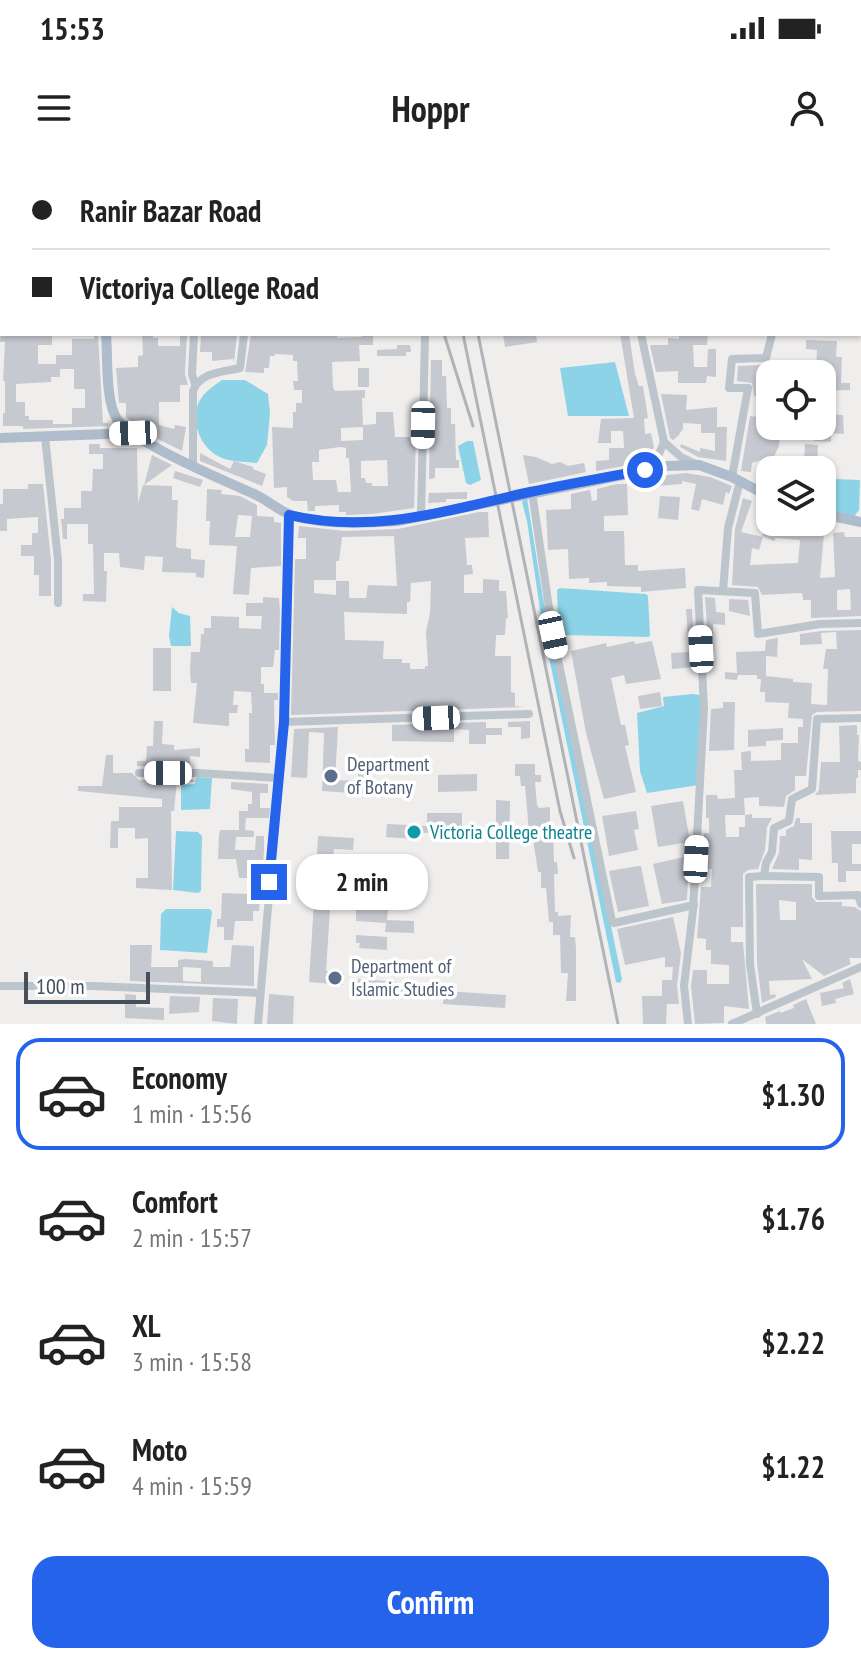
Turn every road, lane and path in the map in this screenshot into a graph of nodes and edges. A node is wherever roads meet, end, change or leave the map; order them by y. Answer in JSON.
{"nodes":[{"id":1,"x":106,"y":336,"type":"edge"},
{"id":2,"x":194,"y":336,"type":"edge"},
{"id":3,"x":244,"y":336,"type":"edge"},
{"id":4,"x":425,"y":336,"type":"edge"},
{"id":5,"x":641,"y":336,"type":"edge"},
{"id":6,"x":772,"y":336,"type":"edge"},
{"id":7,"x":195,"y":384,"type":"junction"},
{"id":8,"x":133,"y":433,"type":"junction"},
{"id":9,"x":45,"y":437,"type":"junction"},
{"id":10,"x":0,"y":438,"type":"edge"},
{"id":11,"x":664,"y":442,"type":"junction"},
{"id":12,"x":699,"y":465,"type":"junction"},
{"id":13,"x":193,"y":466,"type":"junction"},
{"id":14,"x":645,"y":470,"type":"junction"},
{"id":15,"x":736,"y":479,"type":"junction"},
{"id":16,"x":756,"y":490,"type":"edge"},
{"id":17,"x":532,"y":492,"type":"junction"},
{"id":18,"x":289,"y":515,"type":"junction"},
{"id":19,"x":421,"y":516,"type":"junction"},
{"id":20,"x":836,"y":517,"type":"edge"},
{"id":21,"x":861,"y":522,"type":"edge"},
{"id":22,"x":723,"y":591,"type":"junction"},
{"id":23,"x":58,"y":603,"type":"dead end"},
{"id":24,"x":861,"y":623,"type":"edge"},
{"id":25,"x":529,"y":714,"type":"dead end"},
{"id":26,"x":861,"y":718,"type":"edge"},
{"id":27,"x":284,"y":722,"type":"junction"},
{"id":28,"x":139,"y":773,"type":"dead end"},
{"id":29,"x":279,"y":778,"type":"junction"},
{"id":30,"x":764,"y":876,"type":"junction"},
{"id":31,"x":861,"y":904,"type":"edge"},
{"id":32,"x":694,"y":905,"type":"junction"},
{"id":33,"x":861,"y":967,"type":"edge"},
{"id":34,"x":0,"y":986,"type":"edge"},
{"id":35,"x":260,"y":993,"type":"junction"},
{"id":36,"x":757,"y":1014,"type":"junction"},
{"id":37,"x":258,"y":1024,"type":"edge"},
{"id":38,"x":688,"y":1024,"type":"edge"},
{"id":39,"x":732,"y":1024,"type":"edge"}],
"edges":[{"from":1,"to":8,"type":"main road"},
{"from":2,"to":7,"type":"street"},
{"from":3,"to":7,"type":"street"},
{"from":4,"to":19,"type":"street"},
{"from":5,"to":11,"type":"street"},
{"from":6,"to":15,"type":"street"},
{"from":7,"to":13,"type":"street"},
{"from":8,"to":9,"type":"main road"},
{"from":8,"to":13,"type":"main road"},
{"from":9,"to":10,"type":"main road"},
{"from":9,"to":23,"type":"street"},
{"from":11,"to":12,"type":"street"},
{"from":11,"to":14,"type":"street"},
{"from":12,"to":14,"type":"main road"},
{"from":12,"to":15,"type":"main road"},
{"from":13,"to":18,"type":"main road"},
{"from":14,"to":17,"type":"main road"},
{"from":15,"to":16,"type":"main road"},
{"from":15,"to":22,"type":"street"},
{"from":17,"to":19,"type":"main road"},
{"from":17,"to":32,"type":"street"},
{"from":18,"to":19,"type":"main road"},
{"from":18,"to":27,"type":"street"},
{"from":20,"to":21,"type":"main road"},
{"from":22,"to":24,"type":"street"},
{"from":22,"to":32,"type":"street"},
{"from":25,"to":27,"type":"street"},
{"from":26,"to":30,"type":"street"},
{"from":27,"to":29,"type":"street"},
{"from":28,"to":29,"type":"street"},
{"from":29,"to":35,"type":"street"},
{"from":30,"to":31,"type":"street"},
{"from":30,"to":36,"type":"street"},
{"from":32,"to":38,"type":"street"},
{"from":33,"to":36,"type":"street"},
{"from":34,"to":35,"type":"street"},
{"from":35,"to":37,"type":"street"},
{"from":36,"to":39,"type":"street"}]}
